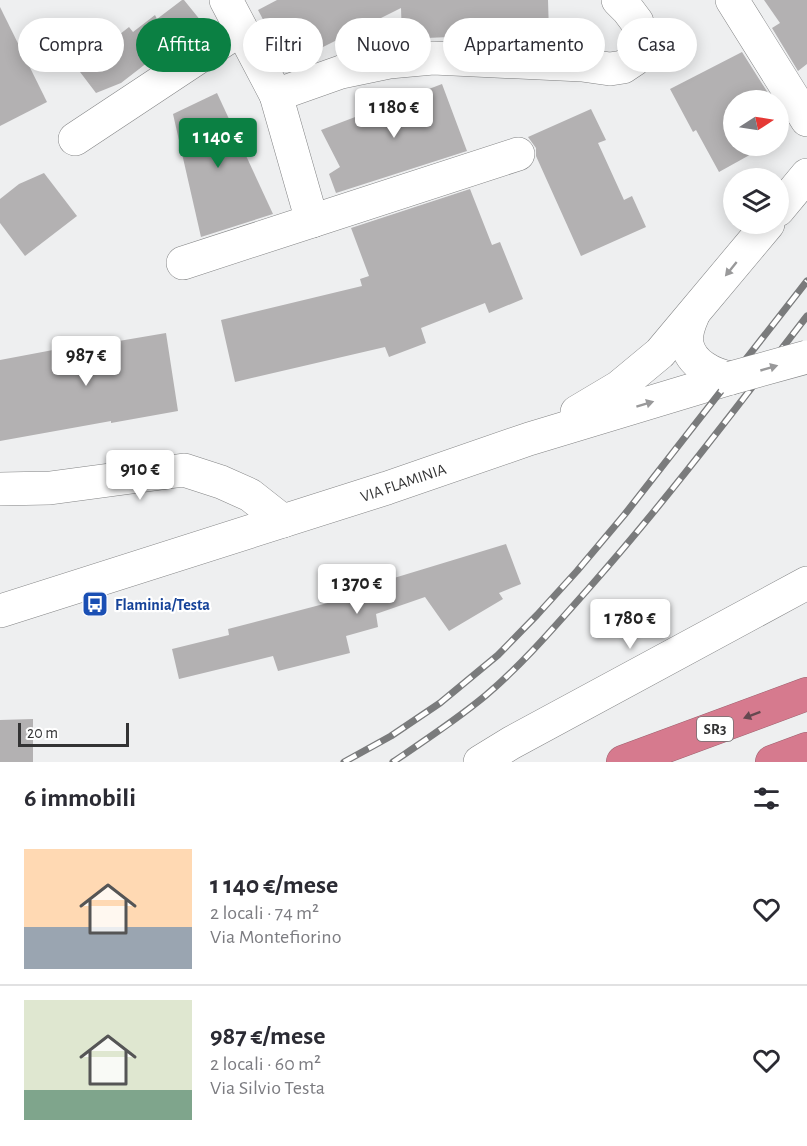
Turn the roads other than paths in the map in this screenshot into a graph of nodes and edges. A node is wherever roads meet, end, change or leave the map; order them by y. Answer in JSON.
{"nodes":[{"id":1,"x":226,"y":0,"type":"edge"},
{"id":2,"x":618,"y":0,"type":"edge"},
{"id":3,"x":732,"y":0,"type":"edge"},
{"id":4,"x":241,"y":29,"type":"junction"},
{"id":5,"x":276,"y":95,"type":"junction"},
{"id":6,"x":807,"y":120,"type":"edge"},
{"id":7,"x":75,"y":139,"type":"dead end"},
{"id":8,"x":518,"y":154,"type":"dead end"},
{"id":9,"x":807,"y":175,"type":"edge"},
{"id":10,"x":789,"y":197,"type":"edge"},
{"id":11,"x":312,"y":221,"type":"junction"},
{"id":12,"x":760,"y":234,"type":"edge"},
{"id":13,"x":183,"y":263,"type":"dead end"},
{"id":14,"x":693,"y":315,"type":"junction"},
{"id":15,"x":807,"y":357,"type":"edge"},
{"id":16,"x":731,"y":378,"type":"junction"},
{"id":17,"x":529,"y":439,"type":"junction"},
{"id":18,"x":0,"y":489,"type":"edge"},
{"id":19,"x":283,"y":521,"type":"junction"},
{"id":20,"x":807,"y":583,"type":"edge"},
{"id":21,"x":0,"y":611,"type":"edge"},
{"id":22,"x":807,"y":694,"type":"edge"},
{"id":23,"x":807,"y":749,"type":"edge"},
{"id":24,"x":480,"y":762,"type":"edge"},
{"id":25,"x":622,"y":762,"type":"edge"},
{"id":26,"x":772,"y":762,"type":"edge"}],
"edges":[{"from":1,"to":4,"type":"street"},
{"from":2,"to":5,"type":"street"},
{"from":3,"to":6,"type":"street"},
{"from":4,"to":5,"type":"street"},
{"from":4,"to":7,"type":"street"},
{"from":5,"to":11,"type":"street"},
{"from":8,"to":11,"type":"street"},
{"from":9,"to":10,"type":"street"},
{"from":11,"to":13,"type":"street"},
{"from":12,"to":14,"type":"street","one_way":true},
{"from":14,"to":16,"type":"street"},
{"from":14,"to":17,"type":"street"},
{"from":16,"to":15,"type":"street","name":"VIA FLAMINIA","one_way":true,"bridge":true},
{"from":17,"to":16,"type":"street","name":"VIA FLAMINIA","one_way":true},
{"from":17,"to":19,"type":"street","name":"VIA FLAMINIA"},
{"from":18,"to":19,"type":"street"},
{"from":19,"to":21,"type":"street","name":"VIA FLAMINIA"},
{"from":20,"to":24,"type":"street"},
{"from":22,"to":25,"type":"highway","number":"SR3","one_way":true},
{"from":23,"to":26,"type":"highway"}]}
